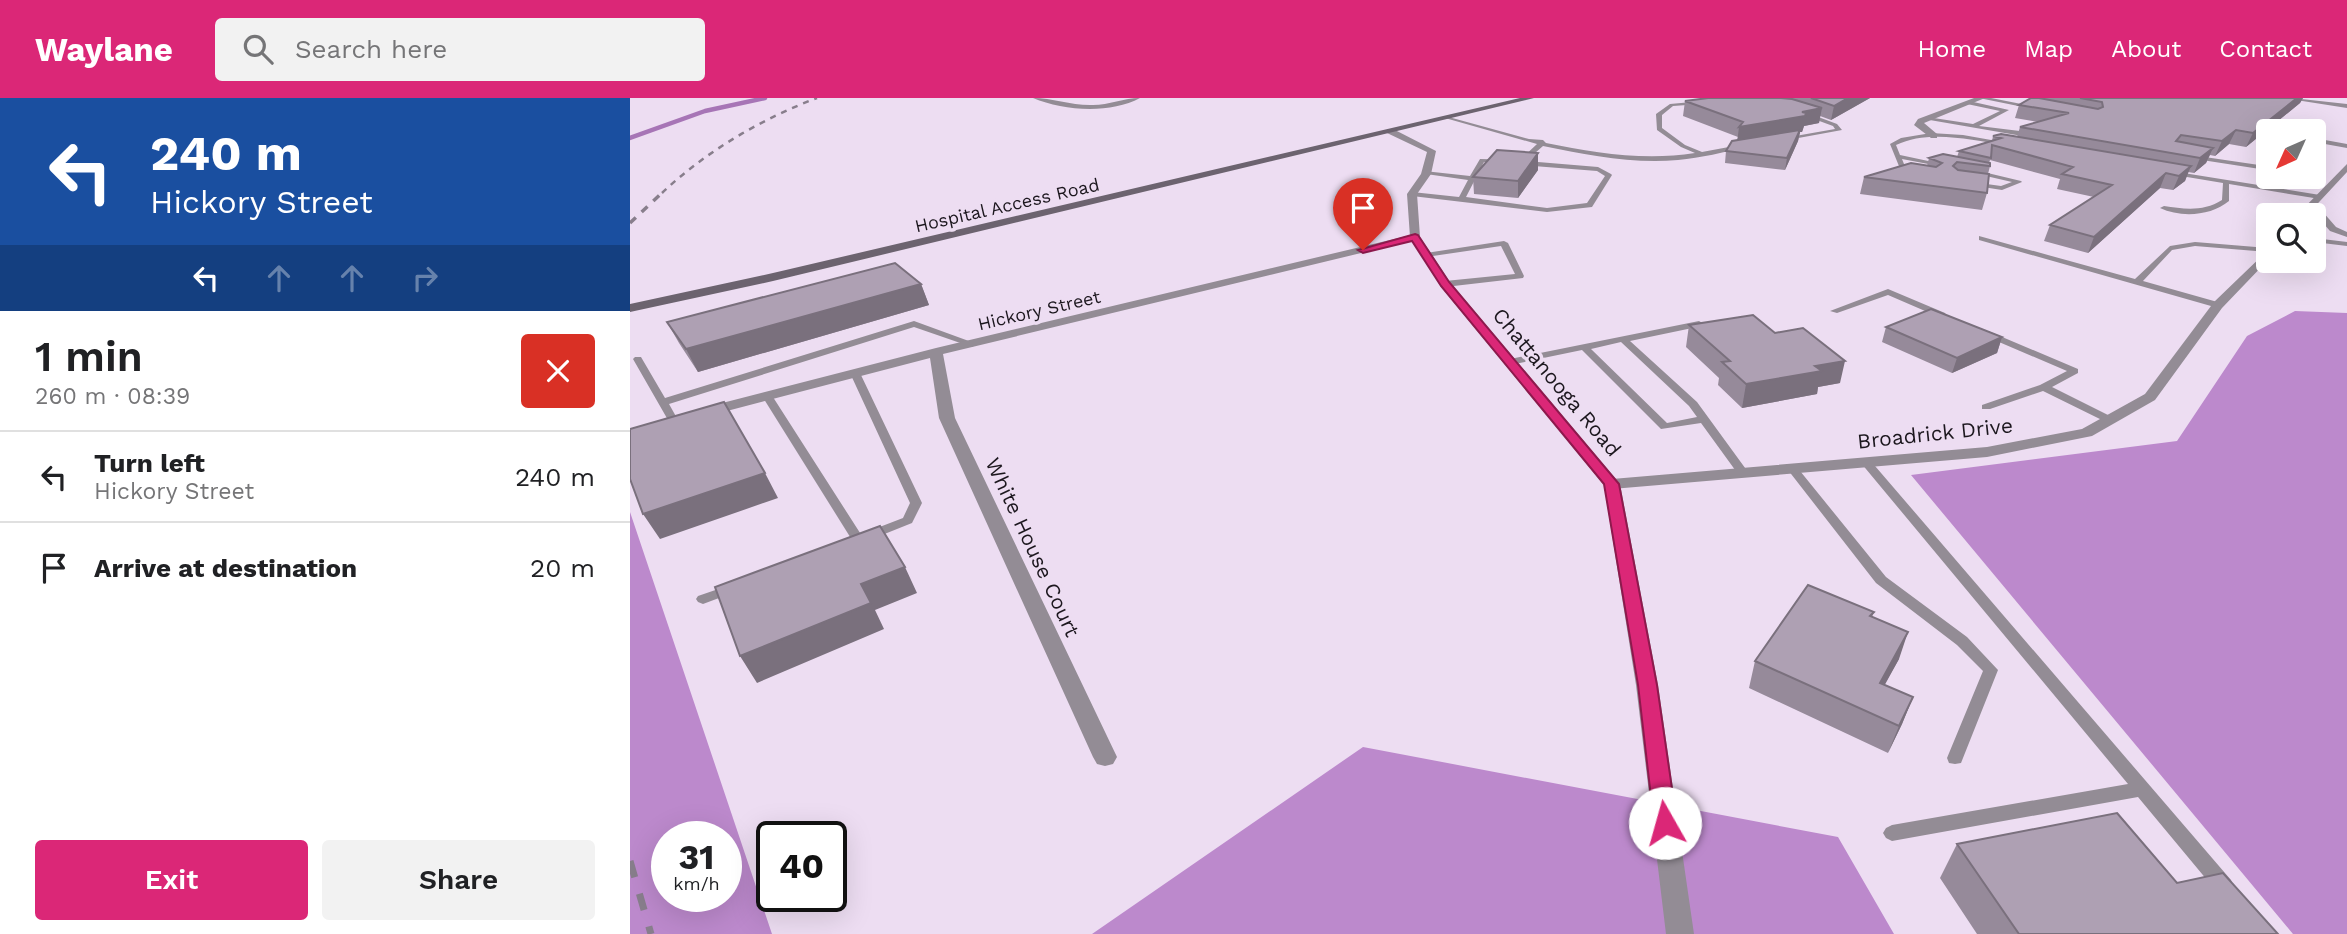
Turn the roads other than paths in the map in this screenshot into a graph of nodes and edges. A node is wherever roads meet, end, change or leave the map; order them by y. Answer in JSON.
{"nodes":[{"id":1,"x":1036,"y":98,"type":"edge"},
{"id":2,"x":1136,"y":98,"type":"edge"},
{"id":3,"x":1530,"y":98,"type":"edge"},
{"id":4,"x":1982,"y":98,"type":"edge"},
{"id":5,"x":2039,"y":98,"type":"edge"},
{"id":6,"x":2297,"y":98,"type":"edge"},
{"id":7,"x":1715,"y":101,"type":"edge"},
{"id":8,"x":1969,"y":103,"type":"junction"},
{"id":9,"x":2023,"y":106,"type":"junction"},
{"id":10,"x":2347,"y":106,"type":"edge"},
{"id":11,"x":2035,"y":108,"type":"edge"},
{"id":12,"x":1799,"y":113,"type":"edge"},
{"id":13,"x":1447,"y":117,"type":"junction"},
{"id":14,"x":1927,"y":119,"type":"junction"},
{"id":15,"x":1973,"y":127,"type":"junction"},
{"id":16,"x":1390,"y":131,"type":"junction"},
{"id":17,"x":2036,"y":131,"type":"edge"},
{"id":18,"x":1934,"y":136,"type":"junction"},
{"id":19,"x":1779,"y":140,"type":"edge"},
{"id":20,"x":1543,"y":142,"type":"junction"},
{"id":21,"x":2326,"y":143,"type":"edge"},
{"id":22,"x":1754,"y":144,"type":"edge"},
{"id":23,"x":2011,"y":144,"type":"edge"},
{"id":24,"x":2347,"y":146,"type":"edge"},
{"id":25,"x":1701,"y":153,"type":"junction"},
{"id":26,"x":1897,"y":156,"type":"junction"},
{"id":27,"x":2188,"y":156,"type":"edge"},
{"id":28,"x":1521,"y":162,"type":"junction"},
{"id":29,"x":2256,"y":166,"type":"edge"},
{"id":30,"x":1954,"y":167,"type":"edge"},
{"id":31,"x":2347,"y":167,"type":"edge"},
{"id":32,"x":1967,"y":170,"type":"edge"},
{"id":33,"x":2162,"y":172,"type":"edge"},
{"id":34,"x":1426,"y":173,"type":"junction"},
{"id":35,"x":1918,"y":177,"type":"edge"},
{"id":36,"x":1472,"y":178,"type":"junction"},
{"id":37,"x":2226,"y":182,"type":"junction"},
{"id":38,"x":1966,"y":183,"type":"edge"},
{"id":39,"x":1412,"y":194,"type":"junction"},
{"id":40,"x":1461,"y":199,"type":"junction"},
{"id":41,"x":2316,"y":201,"type":"junction"},
{"id":42,"x":2164,"y":208,"type":"dead end"},
{"id":43,"x":2347,"y":235,"type":"edge"},
{"id":44,"x":1415,"y":237,"type":"junction"},
{"id":45,"x":1982,"y":238,"type":"dead end"},
{"id":46,"x":2326,"y":242,"type":"edge"},
{"id":47,"x":2326,"y":244,"type":"edge"},
{"id":48,"x":2347,"y":244,"type":"edge"},
{"id":49,"x":2256,"y":250,"type":"edge"},
{"id":50,"x":2347,"y":252,"type":"edge"},
{"id":51,"x":1426,"y":255,"type":"junction"},
{"id":52,"x":2256,"y":264,"type":"edge"},
{"id":53,"x":2138,"y":281,"type":"junction"},
{"id":54,"x":1445,"y":284,"type":"junction"},
{"id":55,"x":2218,"y":305,"type":"junction"},
{"id":56,"x":637,"y":307,"type":"edge"},
{"id":57,"x":1834,"y":310,"type":"dead end"},
{"id":58,"x":1951,"y":319,"type":"edge"},
{"id":59,"x":1699,"y":324,"type":"edge"},
{"id":60,"x":1975,"y":329,"type":"edge"},
{"id":61,"x":1623,"y":339,"type":"junction"},
{"id":62,"x":972,"y":344,"type":"junction"},
{"id":63,"x":1584,"y":347,"type":"junction"},
{"id":64,"x":936,"y":352,"type":"junction"},
{"id":65,"x":638,"y":359,"type":"dead end"},
{"id":66,"x":1510,"y":362,"type":"junction"},
{"id":67,"x":855,"y":373,"type":"junction"},
{"id":68,"x":2044,"y":387,"type":"junction"},
{"id":69,"x":767,"y":396,"type":"junction"},
{"id":70,"x":663,"y":402,"type":"junction"},
{"id":71,"x":1986,"y":407,"type":"dead end"},
{"id":72,"x":1705,"y":419,"type":"junction"},
{"id":73,"x":673,"y":420,"type":"joint"},
{"id":74,"x":2110,"y":420,"type":"junction"},
{"id":75,"x":1865,"y":461,"type":"junction"},
{"id":76,"x":1792,"y":468,"type":"junction"},
{"id":77,"x":1742,"y":472,"type":"junction"},
{"id":78,"x":1612,"y":484,"type":"junction"},
{"id":79,"x":858,"y":540,"type":"junction"},
{"id":80,"x":845,"y":545,"type":"edge"},
{"id":81,"x":742,"y":584,"type":"edge"},
{"id":82,"x":704,"y":599,"type":"dead end"},
{"id":83,"x":1105,"y":757,"type":"dead end"},
{"id":84,"x":1955,"y":758,"type":"dead end"},
{"id":85,"x":2142,"y":789,"type":"junction"},
{"id":86,"x":1892,"y":833,"type":"dead end"},
{"id":87,"x":2238,"y":903,"type":"edge"},
{"id":88,"x":1680,"y":934,"type":"edge"}],
"edges":[{"from":1,"to":2,"type":"lane"},
{"from":3,"to":13,"type":"main road"},
{"from":4,"to":8,"type":"street"},
{"from":4,"to":9,"type":"lane"},
{"from":5,"to":9,"type":"lane"},
{"from":6,"to":10,"type":"street"},
{"from":7,"to":25,"type":"lane"},
{"from":8,"to":14,"type":"street"},
{"from":8,"to":15,"type":"lane"},
{"from":9,"to":11,"type":"lane"},
{"from":12,"to":19,"type":"lane"},
{"from":13,"to":16,"type":"main road"},
{"from":13,"to":20,"type":"lane"},
{"from":14,"to":15,"type":"lane"},
{"from":14,"to":18,"type":"street"},
{"from":15,"to":17,"type":"lane"},
{"from":16,"to":34,"type":"street"},
{"from":16,"to":56,"type":"main road","name":"Hospital Access Road"},
{"from":18,"to":23,"type":"lane"},
{"from":18,"to":26,"type":"lane"},
{"from":20,"to":25,"type":"lane"},
{"from":20,"to":28,"type":"lane"},
{"from":21,"to":24,"type":"lane"},
{"from":22,"to":25,"type":"lane"},
{"from":26,"to":30,"type":"lane"},
{"from":26,"to":35,"type":"lane"},
{"from":27,"to":29,"type":"lane"},
{"from":28,"to":36,"type":"lane"},
{"from":28,"to":40,"type":"lane"},
{"from":31,"to":41,"type":"street"},
{"from":32,"to":38,"type":"lane"},
{"from":33,"to":37,"type":"lane"},
{"from":34,"to":36,"type":"lane"},
{"from":34,"to":39,"type":"street"},
{"from":36,"to":40,"type":"lane"},
{"from":37,"to":41,"type":"lane"},
{"from":37,"to":42,"type":"lane"},
{"from":39,"to":40,"type":"lane"},
{"from":39,"to":44,"type":"street","name":"Chattanooga Road"},
{"from":41,"to":43,"type":"lane"},
{"from":44,"to":51,"type":"street","name":"Chattanooga Road"},
{"from":44,"to":62,"type":"street","name":"Hickory Street"},
{"from":45,"to":53,"type":"lane"},
{"from":46,"to":48,"type":"lane"},
{"from":47,"to":50,"type":"lane"},
{"from":49,"to":53,"type":"lane"},
{"from":51,"to":54,"type":"street","name":"Chattanooga Road"},
{"from":51,"to":54,"type":"lane"},
{"from":52,"to":55,"type":"street","name":"Broadrick Drive"},
{"from":53,"to":55,"type":"lane"},
{"from":54,"to":66,"type":"street","name":"Chattanooga Road"},
{"from":55,"to":74,"type":"street","name":"Broadrick Drive"},
{"from":57,"to":58,"type":"lane"},
{"from":59,"to":61,"type":"lane"},
{"from":60,"to":68,"type":"lane"},
{"from":61,"to":63,"type":"lane"},
{"from":61,"to":72,"type":"lane"},
{"from":62,"to":64,"type":"street","name":"Hickory Street"},
{"from":62,"to":70,"type":"lane"},
{"from":63,"to":66,"type":"lane"},
{"from":63,"to":72,"type":"lane"},
{"from":64,"to":67,"type":"street","name":"Hickory Street"},
{"from":64,"to":83,"type":"street","name":"White House Court"},
{"from":65,"to":70,"type":"lane"},
{"from":66,"to":78,"type":"street","name":"Chattanooga Road"},
{"from":67,"to":69,"type":"street","name":"Hickory Street"},
{"from":67,"to":79,"type":"lane"},
{"from":68,"to":71,"type":"lane"},
{"from":68,"to":74,"type":"lane"},
{"from":69,"to":73,"type":"street","name":"Hickory Street"},
{"from":69,"to":79,"type":"lane"},
{"from":70,"to":73,"type":"lane"},
{"from":72,"to":77,"type":"lane"},
{"from":74,"to":75,"type":"street","name":"Broadrick Drive"},
{"from":75,"to":76,"type":"street","name":"Broadrick Drive"},
{"from":75,"to":85,"type":"lane"},
{"from":76,"to":77,"type":"street","name":"Broadrick Drive"},
{"from":76,"to":84,"type":"lane"},
{"from":77,"to":78,"type":"street","name":"Broadrick Drive"},
{"from":78,"to":88,"type":"street","name":"Chattanooga Road"},
{"from":79,"to":80,"type":"lane"},
{"from":81,"to":82,"type":"lane"},
{"from":85,"to":86,"type":"lane"},
{"from":85,"to":87,"type":"lane"}]}
